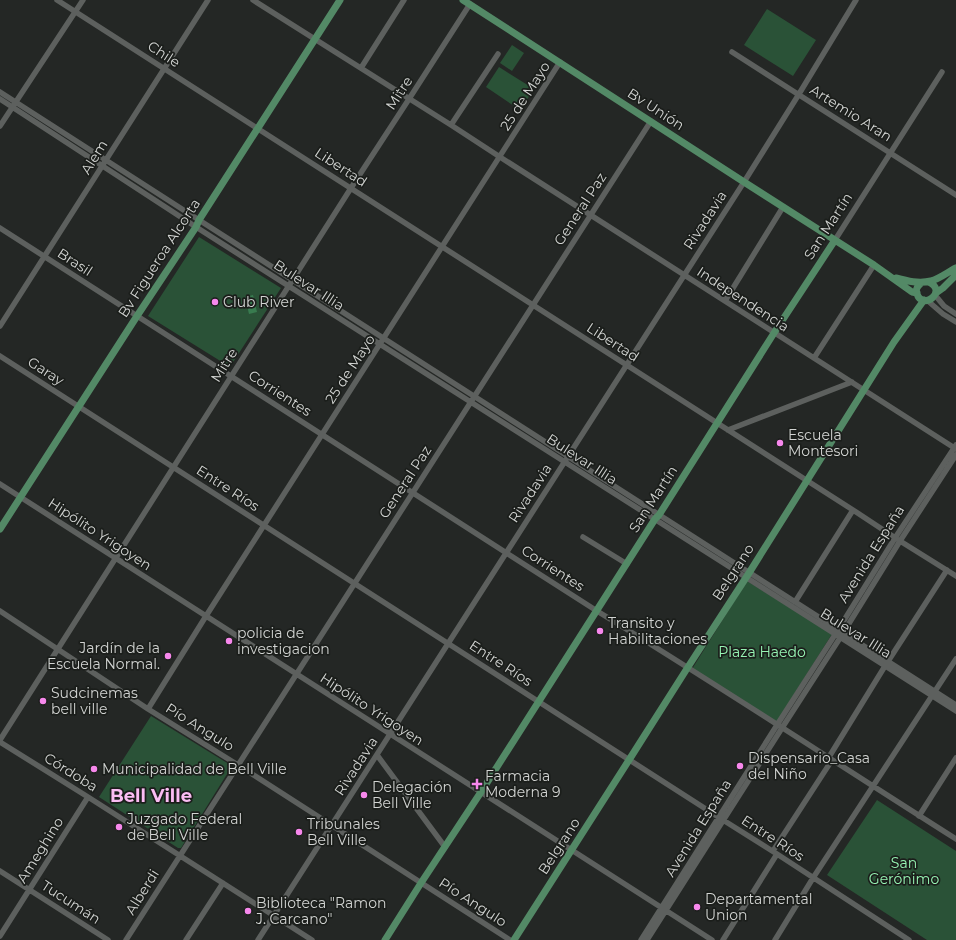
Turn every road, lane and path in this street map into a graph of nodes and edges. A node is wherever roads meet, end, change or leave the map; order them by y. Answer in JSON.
{"nodes":[{"id":1,"x":58,"y":0,"type":"edge"},
{"id":2,"x":83,"y":0,"type":"edge"},
{"id":3,"x":208,"y":0,"type":"edge"},
{"id":4,"x":253,"y":0,"type":"edge"},
{"id":5,"x":340,"y":0,"type":"edge"},
{"id":6,"x":404,"y":0,"type":"edge"},
{"id":7,"x":856,"y":0,"type":"edge"},
{"id":8,"x":466,"y":2,"type":"edge"},
{"id":9,"x":75,"y":12,"type":"junction"},
{"id":10,"x":315,"y":39,"type":"junction"},
{"id":11,"x":732,"y":52,"type":"dead end"},
{"id":12,"x":498,"y":54,"type":"dead end"},
{"id":13,"x":560,"y":62,"type":"junction"},
{"id":14,"x":164,"y":68,"type":"junction"},
{"id":15,"x":361,"y":68,"type":"junction"},
{"id":16,"x":942,"y":72,"type":"dead end"},
{"id":17,"x":0,"y":92,"type":"edge"},
{"id":18,"x":799,"y":94,"type":"junction"},
{"id":19,"x":0,"y":99,"type":"edge"},
{"id":20,"x":409,"y":99,"type":"junction"},
{"id":21,"x":14,"y":105,"type":"junction"},
{"id":22,"x":651,"y":121,"type":"junction"},
{"id":23,"x":451,"y":125,"type":"junction"},
{"id":24,"x":0,"y":126,"type":"edge"},
{"id":25,"x":258,"y":128,"type":"junction"},
{"id":26,"x":890,"y":152,"type":"junction"},
{"id":27,"x":500,"y":157,"type":"junction"},
{"id":28,"x":106,"y":160,"type":"junction"},
{"id":29,"x":102,"y":166,"type":"junction"},
{"id":30,"x":744,"y":182,"type":"junction"},
{"id":31,"x":351,"y":188,"type":"junction"},
{"id":32,"x":956,"y":195,"type":"edge"},
{"id":33,"x":783,"y":207,"type":"junction"},
{"id":34,"x":590,"y":215,"type":"junction"},
{"id":35,"x":197,"y":223,"type":"junction"},
{"id":36,"x":0,"y":228,"type":"edge"},
{"id":37,"x":835,"y":240,"type":"junction"},
{"id":38,"x":442,"y":247,"type":"junction"},
{"id":39,"x":44,"y":256,"type":"junction"},
{"id":40,"x":874,"y":265,"type":"junction"},
{"id":41,"x":956,"y":268,"type":"edge"},
{"id":42,"x":684,"y":275,"type":"junction"},
{"id":43,"x":956,"y":275,"type":"edge"},
{"id":44,"x":892,"y":276,"type":"junction"},
{"id":45,"x":292,"y":280,"type":"junction"},
{"id":46,"x":921,"y":282,"type":"junction"},
{"id":47,"x":929,"y":282,"type":"junction"},
{"id":48,"x":289,"y":286,"type":"junction"},
{"id":49,"x":917,"y":293,"type":"junction"},
{"id":50,"x":936,"y":294,"type":"junction"},
{"id":51,"x":926,"y":300,"type":"junction"},
{"id":52,"x":725,"y":301,"type":"junction"},
{"id":53,"x":533,"y":305,"type":"junction"},
{"id":54,"x":956,"y":314,"type":"edge"},
{"id":55,"x":137,"y":316,"type":"junction"},
{"id":56,"x":956,"y":322,"type":"edge"},
{"id":57,"x":0,"y":326,"type":"edge"},
{"id":58,"x":774,"y":333,"type":"junction"},
{"id":59,"x":382,"y":341,"type":"junction"},
{"id":60,"x":0,"y":356,"type":"edge"},
{"id":61,"x":814,"y":358,"type":"junction"},
{"id":62,"x":627,"y":365,"type":"junction"},
{"id":63,"x":231,"y":376,"type":"junction"},
{"id":64,"x":852,"y":382,"type":"junction"},
{"id":65,"x":864,"y":390,"type":"junction"},
{"id":66,"x":472,"y":399,"type":"junction"},
{"id":67,"x":79,"y":407,"type":"junction"},
{"id":68,"x":718,"y":423,"type":"junction"},
{"id":69,"x":728,"y":430,"type":"junction"},
{"id":70,"x":322,"y":434,"type":"junction"},
{"id":71,"x":955,"y":447,"type":"edge"},
{"id":72,"x":956,"y":455,"type":"edge"},
{"id":73,"x":566,"y":459,"type":"junction"},
{"id":74,"x":174,"y":467,"type":"junction"},
{"id":75,"x":807,"y":481,"type":"junction"},
{"id":76,"x":0,"y":484,"type":"edge"},
{"id":77,"x":413,"y":492,"type":"junction"},
{"id":78,"x":20,"y":497,"type":"junction"},
{"id":79,"x":853,"y":510,"type":"junction"},
{"id":80,"x":657,"y":517,"type":"junction"},
{"id":81,"x":264,"y":525,"type":"junction"},
{"id":82,"x":0,"y":529,"type":"edge"},
{"id":83,"x":583,"y":537,"type":"dead end"},
{"id":84,"x":897,"y":539,"type":"junction"},
{"id":85,"x":506,"y":553,"type":"junction"},
{"id":86,"x":116,"y":558,"type":"junction"},
{"id":87,"x":627,"y":564,"type":"junction"},
{"id":88,"x":947,"y":570,"type":"junction"},
{"id":89,"x":747,"y":575,"type":"junction"},
{"id":90,"x":956,"y":576,"type":"edge"},
{"id":91,"x":354,"y":583,"type":"junction"},
{"id":92,"x":796,"y":602,"type":"junction"},
{"id":93,"x":0,"y":611,"type":"edge"},
{"id":94,"x":597,"y":611,"type":"junction"},
{"id":95,"x":206,"y":616,"type":"junction"},
{"id":96,"x":839,"y":634,"type":"junction"},
{"id":97,"x":448,"y":644,"type":"junction"},
{"id":98,"x":58,"y":649,"type":"junction"},
{"id":99,"x":956,"y":659,"type":"edge"},
{"id":100,"x":887,"y":664,"type":"junction"},
{"id":101,"x":688,"y":667,"type":"junction"},
{"id":102,"x":296,"y":674,"type":"junction"},
{"id":103,"x":933,"y":693,"type":"junction"},
{"id":104,"x":538,"y":702,"type":"junction"},
{"id":105,"x":956,"y":705,"type":"edge"},
{"id":106,"x":148,"y":709,"type":"junction"},
{"id":107,"x":956,"y":711,"type":"edge"},
{"id":108,"x":779,"y":726,"type":"junction"},
{"id":109,"x":390,"y":734,"type":"junction"},
{"id":110,"x":0,"y":741,"type":"edge"},
{"id":111,"x":376,"y":755,"type":"junction"},
{"id":112,"x":830,"y":758,"type":"junction"},
{"id":113,"x":956,"y":758,"type":"edge"},
{"id":114,"x":630,"y":760,"type":"junction"},
{"id":115,"x":238,"y":765,"type":"junction"},
{"id":116,"x":873,"y":786,"type":"junction"},
{"id":117,"x":481,"y":792,"type":"junction"},
{"id":118,"x":88,"y":797,"type":"junction"},
{"id":119,"x":919,"y":816,"type":"junction"},
{"id":120,"x":720,"y":818,"type":"junction"},
{"id":121,"x":332,"y":825,"type":"junction"},
{"id":122,"x":956,"y":839,"type":"edge"},
{"id":123,"x":445,"y":847,"type":"junction"},
{"id":124,"x":572,"y":851,"type":"junction"},
{"id":125,"x":775,"y":853,"type":"junction"},
{"id":126,"x":179,"y":856,"type":"junction"},
{"id":127,"x":0,"y":870,"type":"edge"},
{"id":128,"x":813,"y":878,"type":"junction"},
{"id":129,"x":421,"y":883,"type":"junction"},
{"id":130,"x":223,"y":884,"type":"junction"},
{"id":131,"x":29,"y":889,"type":"junction"},
{"id":132,"x":664,"y":909,"type":"junction"},
{"id":133,"x":274,"y":916,"type":"junction"},
{"id":134,"x":0,"y":936,"type":"edge"},
{"id":135,"x":907,"y":939,"type":"edge"},
{"id":136,"x":108,"y":940,"type":"edge"},
{"id":137,"x":126,"y":940,"type":"edge"},
{"id":138,"x":186,"y":940,"type":"edge"},
{"id":139,"x":258,"y":940,"type":"edge"},
{"id":140,"x":312,"y":940,"type":"edge"},
{"id":141,"x":385,"y":940,"type":"edge"},
{"id":142,"x":510,"y":940,"type":"edge"},
{"id":143,"x":514,"y":940,"type":"edge"},
{"id":144,"x":641,"y":940,"type":"edge"},
{"id":145,"x":647,"y":940,"type":"edge"},
{"id":146,"x":712,"y":940,"type":"edge"},
{"id":147,"x":723,"y":940,"type":"edge"},
{"id":148,"x":775,"y":940,"type":"edge"}],
"edges":[{"from":1,"to":9,"type":"street","name":"Chile"},
{"from":2,"to":9,"type":"street"},
{"from":3,"to":14,"type":"street","name":"Alem"},
{"from":4,"to":10,"type":"street","name":"Independencia"},
{"from":5,"to":10,"type":"main road","name":"Bv Figueroa Alcorta"},
{"from":6,"to":15,"type":"street"},
{"from":7,"to":18,"type":"street","name":"Rivadavia"},
{"from":8,"to":13,"type":"main road","name":"Bv Unión"},
{"from":8,"to":20,"type":"street","name":"Mitre"},
{"from":9,"to":14,"type":"street","name":"Chile"},
{"from":9,"to":21,"type":"street"},
{"from":10,"to":15,"type":"street","name":"Independencia"},
{"from":10,"to":25,"type":"main road","name":"Bv Figueroa Alcorta"},
{"from":11,"to":18,"type":"street","name":"Artemio Aran"},
{"from":12,"to":23,"type":"street"},
{"from":13,"to":22,"type":"main road","name":"Bv Unión"},
{"from":13,"to":27,"type":"street","name":"25 de Mayo"},
{"from":14,"to":25,"type":"street","name":"Chile"},
{"from":14,"to":28,"type":"street","name":"Alem"},
{"from":15,"to":20,"type":"street","name":"Independencia"},
{"from":16,"to":26,"type":"street","name":"San Martín"},
{"from":17,"to":21,"type":"street"},
{"from":18,"to":26,"type":"street","name":"Artemio Aran"},
{"from":18,"to":30,"type":"street","name":"Rivadavia"},
{"from":19,"to":21,"type":"street"},
{"from":20,"to":23,"type":"street","name":"Independencia"},
{"from":20,"to":31,"type":"street","name":"Mitre"},
{"from":21,"to":24,"type":"street"},
{"from":21,"to":28,"type":"street"},
{"from":21,"to":29,"type":"street"},
{"from":22,"to":30,"type":"main road","name":"Bv Unión"},
{"from":22,"to":34,"type":"street","name":"General Paz"},
{"from":23,"to":27,"type":"street","name":"Independencia"},
{"from":25,"to":31,"type":"street","name":"Libertad"},
{"from":25,"to":35,"type":"main road","name":"Bv Figueroa Alcorta"},
{"from":26,"to":32,"type":"street","name":"Artemio Aran"},
{"from":26,"to":37,"type":"street","name":"San Martín"},
{"from":27,"to":34,"type":"street","name":"Independencia"},
{"from":27,"to":38,"type":"street","name":"25 de Mayo"},
{"from":28,"to":29,"type":"street","name":"Alem"},
{"from":28,"to":35,"type":"street"},
{"from":29,"to":35,"type":"street"},
{"from":29,"to":39,"type":"street","name":"Alem"},
{"from":30,"to":33,"type":"main road","name":"Bv Unión"},
{"from":30,"to":42,"type":"street","name":"Rivadavia"},
{"from":31,"to":38,"type":"street","name":"Libertad"},
{"from":31,"to":45,"type":"street","name":"Mitre"},
{"from":33,"to":37,"type":"main road","name":"Bv Unión"},
{"from":33,"to":52,"type":"street"},
{"from":34,"to":42,"type":"street","name":"Independencia"},
{"from":34,"to":53,"type":"street","name":"General Paz"},
{"from":35,"to":45,"type":"street","name":"Bulevar Illia"},
{"from":35,"to":48,"type":"street","name":"Bulevar Illia"},
{"from":35,"to":55,"type":"main road","name":"Bv Figueroa Alcorta"},
{"from":36,"to":39,"type":"street","name":"Brasil"},
{"from":37,"to":40,"type":"main road","name":"Bv Unión"},
{"from":37,"to":58,"type":"main road","name":"San Martín"},
{"from":38,"to":53,"type":"street","name":"Libertad"},
{"from":38,"to":59,"type":"street","name":"25 de Mayo"},
{"from":39,"to":55,"type":"street","name":"Brasil"},
{"from":39,"to":57,"type":"street","name":"Alem"},
{"from":40,"to":44,"type":"main road","name":"Bv Unión"},
{"from":40,"to":61,"type":"street"},
{"from":41,"to":47,"type":"main road"},
{"from":42,"to":52,"type":"street","name":"Independencia"},
{"from":42,"to":62,"type":"street","name":"Rivadavia"},
{"from":43,"to":50,"type":"main road"},
{"from":44,"to":46,"type":"main road"},
{"from":44,"to":49,"type":"main road"},
{"from":45,"to":48,"type":"street","name":"Mitre"},
{"from":45,"to":59,"type":"street","name":"Bulevar Illia"},
{"from":46,"to":47,"type":"main road"},
{"from":46,"to":49,"type":"main road"},
{"from":47,"to":50,"type":"main road"},
{"from":48,"to":59,"type":"street","name":"Bulevar Illia"},
{"from":48,"to":63,"type":"street","name":"Mitre"},
{"from":49,"to":51,"type":"main road"},
{"from":50,"to":51,"type":"main road"},
{"from":50,"to":54,"type":"street"},
{"from":51,"to":56,"type":"street"},
{"from":51,"to":65,"type":"main road","name":"Belgrano"},
{"from":52,"to":58,"type":"street","name":"Independencia"},
{"from":53,"to":62,"type":"street","name":"Libertad"},
{"from":53,"to":66,"type":"street","name":"General Paz"},
{"from":55,"to":63,"type":"street","name":"Corrientes"},
{"from":55,"to":67,"type":"main road","name":"Bv Figueroa Alcorta"},
{"from":58,"to":61,"type":"street","name":"Independencia"},
{"from":58,"to":68,"type":"main road","name":"San Martín"},
{"from":59,"to":66,"type":"street","name":"Bulevar Illia"},
{"from":59,"to":70,"type":"street","name":"25 de Mayo"},
{"from":60,"to":67,"type":"street","name":"Garay"},
{"from":61,"to":64,"type":"street","name":"Independencia"},
{"from":62,"to":68,"type":"street","name":"Libertad"},
{"from":62,"to":73,"type":"street","name":"Rivadavia"},
{"from":63,"to":70,"type":"street","name":"Corrientes"},
{"from":63,"to":74,"type":"street","name":"Mitre"},
{"from":64,"to":65,"type":"street","name":"Independencia"},
{"from":64,"to":69,"type":"street"},
{"from":65,"to":71,"type":"street","name":"Independencia"},
{"from":65,"to":75,"type":"main road","name":"Belgrano"},
{"from":66,"to":73,"type":"street","name":"Bulevar Illia"},
{"from":66,"to":77,"type":"street","name":"General Paz"},
{"from":67,"to":74,"type":"street","name":"Entre Ríos"},
{"from":67,"to":78,"type":"main road","name":"Bv Figueroa Alcorta"},
{"from":68,"to":69,"type":"street","name":"Libertad"},
{"from":68,"to":80,"type":"main road","name":"San Martín"},
{"from":69,"to":75,"type":"street","name":"Libertad"},
{"from":70,"to":77,"type":"street","name":"Corrientes"},
{"from":70,"to":81,"type":"street","name":"25 de Mayo"},
{"from":71,"to":84,"type":"street","name":"Avenida España"},
{"from":72,"to":84,"type":"street","name":"Avenida España"},
{"from":73,"to":80,"type":"street","name":"Bulevar Illia"},
{"from":73,"to":85,"type":"street","name":"Rivadavia"},
{"from":74,"to":81,"type":"street","name":"Entre Ríos"},
{"from":74,"to":86,"type":"street","name":"Mitre"},
{"from":75,"to":79,"type":"street","name":"Libertad"},
{"from":75,"to":89,"type":"main road","name":"Belgrano"},
{"from":76,"to":78,"type":"street","name":"Hipólito Yrigoyen"},
{"from":77,"to":85,"type":"street","name":"Corrientes"},
{"from":77,"to":91,"type":"street","name":"General Paz"},
{"from":78,"to":82,"type":"main road","name":"Bv Figueroa Alcorta"},
{"from":78,"to":86,"type":"street","name":"Hipólito Yrigoyen"},
{"from":79,"to":84,"type":"street","name":"Libertad"},
{"from":79,"to":92,"type":"street"},
{"from":80,"to":87,"type":"main road","name":"San Martín"},
{"from":80,"to":89,"type":"street","name":"Bulevar Illia"},
{"from":81,"to":91,"type":"street","name":"Entre Ríos"},
{"from":81,"to":95,"type":"street","name":"25 de Mayo"},
{"from":83,"to":87,"type":"street"},
{"from":84,"to":88,"type":"street","name":"Libertad"},
{"from":84,"to":96,"type":"street","name":"Avenida España"},
{"from":85,"to":94,"type":"street","name":"Corrientes"},
{"from":85,"to":97,"type":"street","name":"Rivadavia"},
{"from":86,"to":95,"type":"street","name":"Hipólito Yrigoyen"},
{"from":86,"to":98,"type":"street","name":"Mitre"},
{"from":87,"to":94,"type":"main road","name":"San Martín"},
{"from":88,"to":90,"type":"street","name":"Libertad"},
{"from":88,"to":100,"type":"street"},
{"from":89,"to":92,"type":"street","name":"Bulevar Illia"},
{"from":89,"to":96,"type":"street","name":"Bulevar Illia"},
{"from":89,"to":101,"type":"main road","name":"Belgrano"},
{"from":91,"to":97,"type":"street","name":"Entre Ríos"},
{"from":91,"to":102,"type":"street","name":"General Paz"},
{"from":92,"to":96,"type":"street","name":"Bulevar Illia"},
{"from":93,"to":98,"type":"street","name":"Pío Angulo"},
{"from":94,"to":101,"type":"street","name":"Corrientes"},
{"from":94,"to":104,"type":"main road","name":"San Martín"},
{"from":95,"to":102,"type":"street","name":"Hipólito Yrigoyen"},
{"from":95,"to":106,"type":"street","name":"25 de Mayo"},
{"from":96,"to":100,"type":"street","name":"Bulevar Illia"},
{"from":96,"to":108,"type":"street","name":"Avenida España"},
{"from":97,"to":104,"type":"street","name":"Entre Ríos"},
{"from":97,"to":109,"type":"street","name":"Rivadavia"},
{"from":98,"to":106,"type":"street","name":"Pío Angulo"},
{"from":98,"to":110,"type":"street","name":"Mitre"},
{"from":99,"to":103,"type":"street"},
{"from":100,"to":103,"type":"street","name":"Bulevar Illia"},
{"from":100,"to":112,"type":"street"},
{"from":101,"to":108,"type":"street","name":"Corrientes"},
{"from":101,"to":114,"type":"main road","name":"Belgrano"},
{"from":102,"to":109,"type":"street","name":"Hipólito Yrigoyen"},
{"from":102,"to":115,"type":"street","name":"General Paz"},
{"from":103,"to":105,"type":"street","name":"Bulevar Illia"},
{"from":103,"to":107,"type":"street","name":"Bulevar Illia"},
{"from":103,"to":116,"type":"street"},
{"from":104,"to":114,"type":"street","name":"Entre Ríos"},
{"from":104,"to":117,"type":"main road","name":"San Martín"},
{"from":106,"to":115,"type":"street","name":"Pío Angulo"},
{"from":108,"to":112,"type":"street","name":"Corrientes"},
{"from":108,"to":120,"type":"street","name":"Avenida España"},
{"from":109,"to":111,"type":"street","name":"Rivadavia"},
{"from":109,"to":117,"type":"street","name":"Hipólito Yrigoyen"},
{"from":110,"to":118,"type":"street","name":"Córdoba"},
{"from":111,"to":121,"type":"street","name":"Rivadavia"},
{"from":111,"to":123,"type":"street"},
{"from":112,"to":116,"type":"street","name":"Corrientes"},
{"from":112,"to":125,"type":"street"},
{"from":113,"to":119,"type":"street"},
{"from":114,"to":120,"type":"street","name":"Entre Ríos"},
{"from":114,"to":124,"type":"main road","name":"Belgrano"},
{"from":115,"to":121,"type":"street","name":"Pío Angulo"},
{"from":115,"to":126,"type":"street","name":"General Paz"},
{"from":116,"to":119,"type":"street","name":"Corrientes"},
{"from":116,"to":128,"type":"street"},
{"from":117,"to":123,"type":"main road","name":"San Martín"},
{"from":117,"to":124,"type":"street","name":"Hipólito Yrigoyen"},
{"from":118,"to":126,"type":"street","name":"Córdoba"},
{"from":118,"to":131,"type":"street","name":"Ameghino"},
{"from":119,"to":122,"type":"street","name":"Corrientes"},
{"from":120,"to":125,"type":"street","name":"Entre Ríos"},
{"from":120,"to":132,"type":"street","name":"Avenida España"},
{"from":121,"to":129,"type":"street","name":"Pío Angulo"},
{"from":121,"to":133,"type":"street","name":"Rivadavia"},
{"from":123,"to":129,"type":"main road","name":"San Martín"},
{"from":124,"to":132,"type":"street","name":"Hipólito Yrigoyen"},
{"from":124,"to":143,"type":"main road","name":"Belgrano"},
{"from":125,"to":128,"type":"street","name":"Entre Ríos"},
{"from":125,"to":147,"type":"street"},
{"from":126,"to":130,"type":"street","name":"Córdoba"},
{"from":126,"to":137,"type":"street","name":"Alberdi"},
{"from":127,"to":131,"type":"street","name":"Tucumán"},
{"from":128,"to":135,"type":"street","name":"Entre Ríos"},
{"from":128,"to":148,"type":"street"},
{"from":129,"to":141,"type":"main road","name":"San Martín"},
{"from":129,"to":142,"type":"street","name":"Pío Angulo"},
{"from":130,"to":133,"type":"street","name":"Córdoba"},
{"from":130,"to":138,"type":"street"},
{"from":131,"to":134,"type":"street","name":"Ameghino"},
{"from":131,"to":136,"type":"street","name":"Tucumán"},
{"from":132,"to":144,"type":"street","name":"Avenida España"},
{"from":132,"to":145,"type":"street","name":"Avenida España"},
{"from":132,"to":146,"type":"street","name":"Hipólito Yrigoyen"},
{"from":133,"to":139,"type":"street","name":"Rivadavia"},
{"from":133,"to":140,"type":"street","name":"Córdoba"}]}
